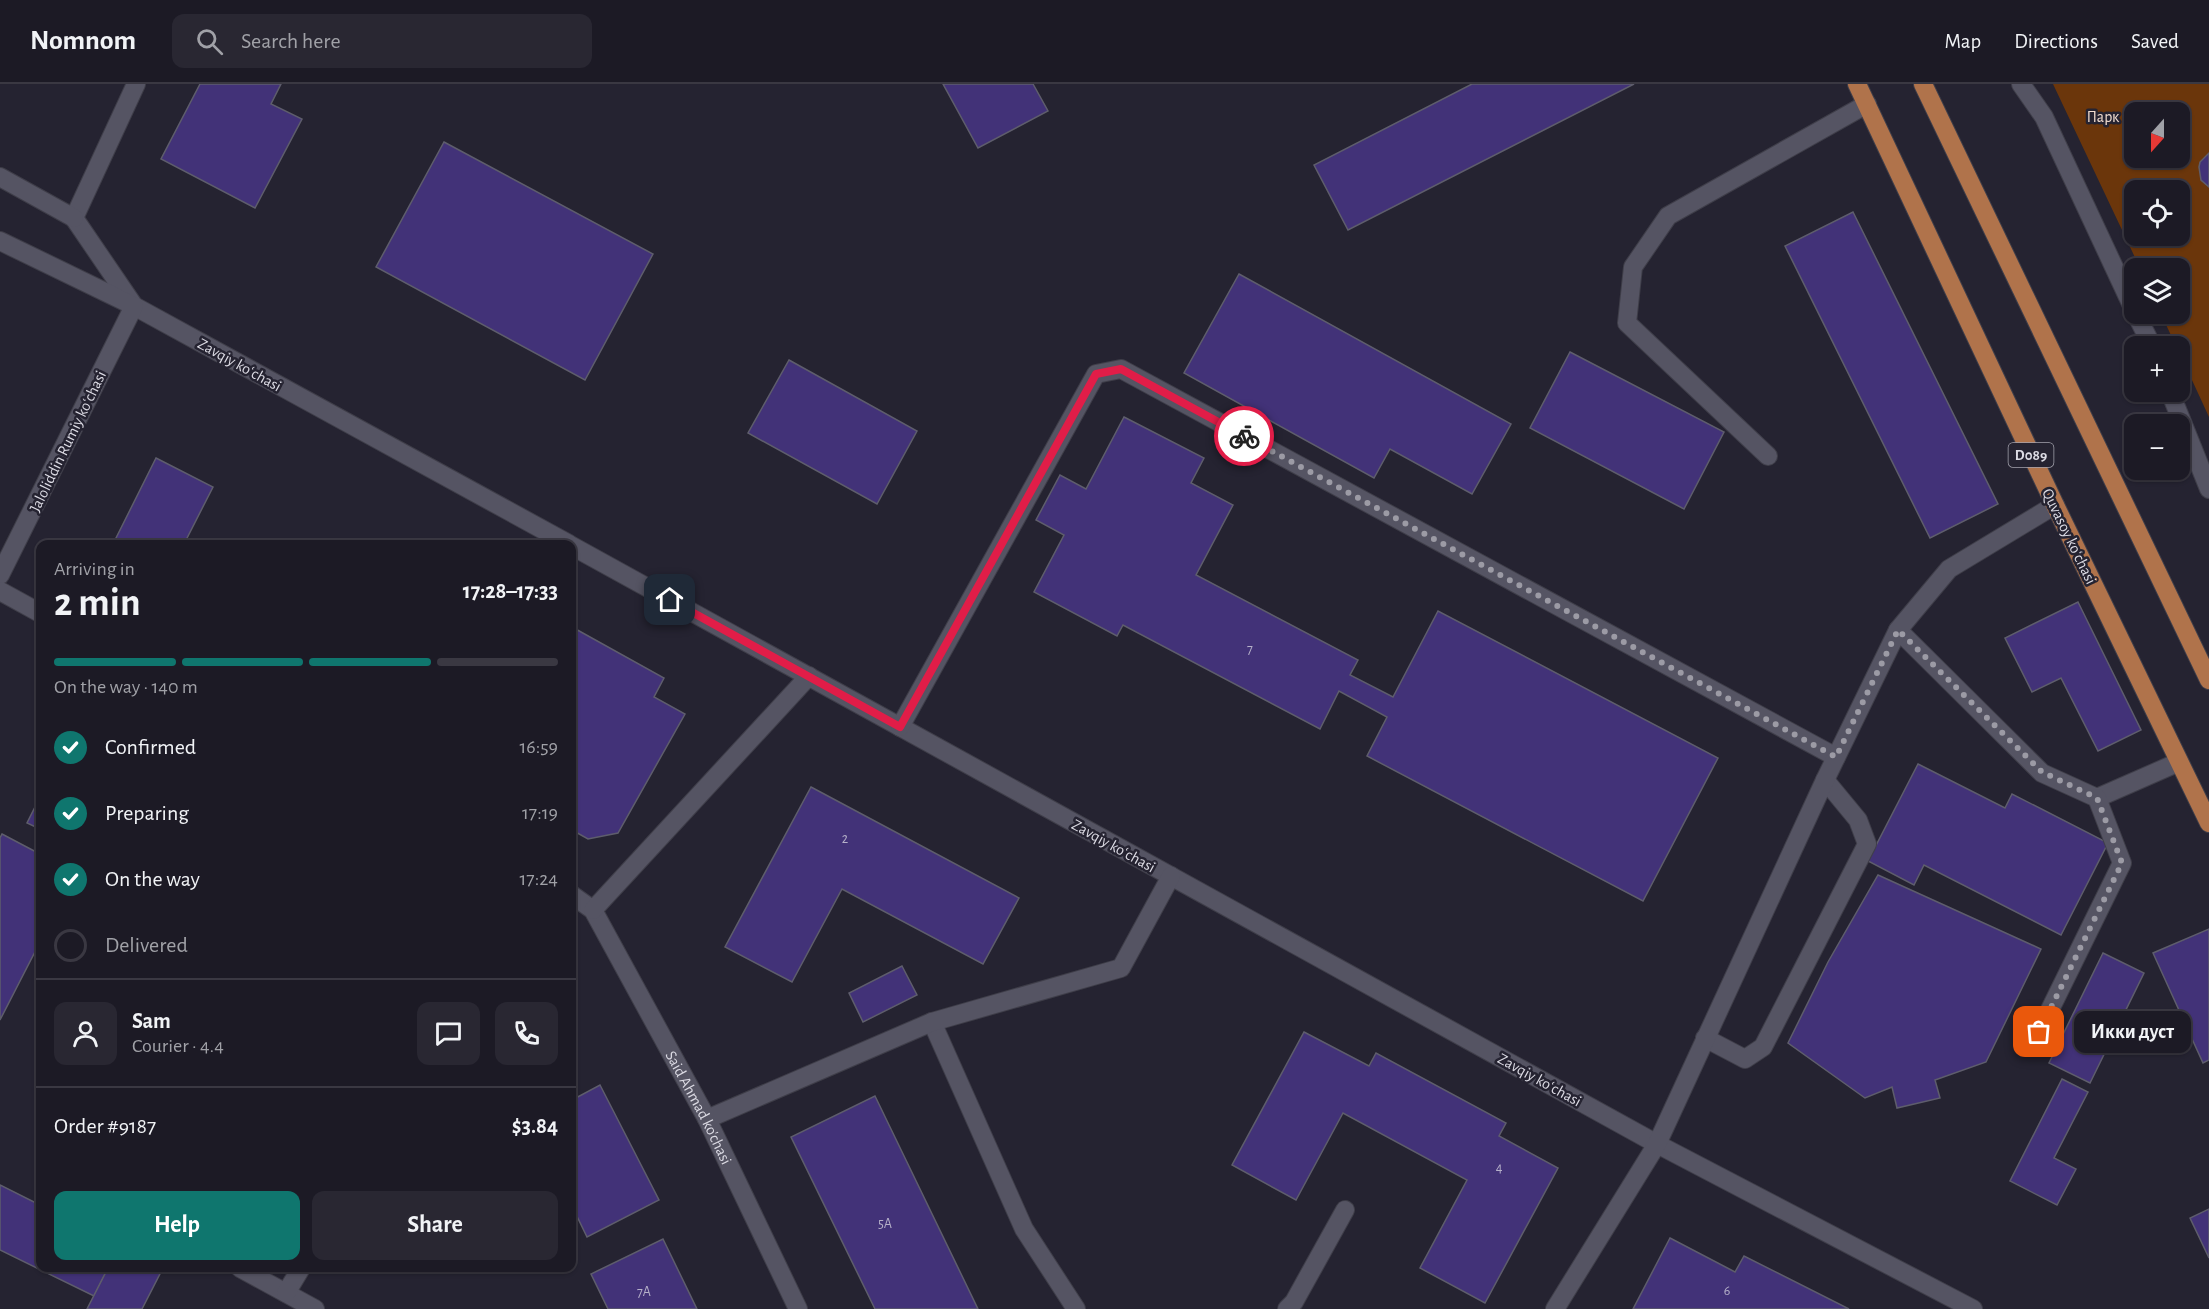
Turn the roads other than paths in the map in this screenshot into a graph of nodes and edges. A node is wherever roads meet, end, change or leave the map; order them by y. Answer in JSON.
{"nodes":[{"id":1,"x":136,"y":84,"type":"edge"},
{"id":2,"x":1857,"y":84,"type":"edge"},
{"id":3,"x":1923,"y":84,"type":"edge"},
{"id":4,"x":2021,"y":84,"type":"edge"},
{"id":5,"x":1867,"y":104,"type":"junction"},
{"id":6,"x":0,"y":177,"type":"edge"},
{"id":7,"x":74,"y":218,"type":"junction"},
{"id":8,"x":0,"y":241,"type":"edge"},
{"id":9,"x":2124,"y":288,"type":"edge"},
{"id":10,"x":134,"y":306,"type":"junction"},
{"id":11,"x":2174,"y":402,"type":"edge"},
{"id":12,"x":1768,"y":456,"type":"dead end"},
{"id":13,"x":2209,"y":489,"type":"edge"},
{"id":14,"x":2055,"y":506,"type":"junction"},
{"id":15,"x":561,"y":540,"type":"edge"},
{"id":16,"x":576,"y":548,"type":"edge"},
{"id":17,"x":0,"y":575,"type":"edge"},
{"id":18,"x":0,"y":591,"type":"edge"},
{"id":19,"x":36,"y":611,"type":"edge"},
{"id":20,"x":1898,"y":630,"type":"junction"},
{"id":21,"x":809,"y":676,"type":"junction"},
{"id":22,"x":2209,"y":680,"type":"edge"},
{"id":23,"x":900,"y":727,"type":"junction"},
{"id":24,"x":1836,"y":757,"type":"junction"},
{"id":25,"x":2179,"y":762,"type":"junction"},
{"id":26,"x":1825,"y":780,"type":"junction"},
{"id":27,"x":2097,"y":798,"type":"junction"},
{"id":28,"x":2209,"y":823,"type":"edge"},
{"id":29,"x":1171,"y":876,"type":"junction"},
{"id":30,"x":576,"y":898,"type":"edge"},
{"id":31,"x":593,"y":910,"type":"junction"},
{"id":32,"x":932,"y":1022,"type":"junction"},
{"id":33,"x":2039,"y":1032,"type":"dead end"},
{"id":34,"x":1705,"y":1038,"type":"junction"},
{"id":35,"x":707,"y":1119,"type":"junction"},
{"id":36,"x":1656,"y":1144,"type":"junction"},
{"id":37,"x":1346,"y":1210,"type":"dead end"},
{"id":38,"x":247,"y":1272,"type":"edge"},
{"id":39,"x":299,"y":1272,"type":"edge"},
{"id":40,"x":286,"y":1293,"type":"junction"},
{"id":41,"x":315,"y":1309,"type":"edge"},
{"id":42,"x":798,"y":1309,"type":"edge"},
{"id":43,"x":1076,"y":1309,"type":"edge"},
{"id":44,"x":1287,"y":1309,"type":"edge"},
{"id":45,"x":1556,"y":1309,"type":"edge"},
{"id":46,"x":1973,"y":1309,"type":"edge"}],
"edges":[{"from":1,"to":7,"type":"street"},
{"from":2,"to":5,"type":"main road","name":"Quvasoy koʻchasi","number":"D089"},
{"from":3,"to":22,"type":"main road"},
{"from":4,"to":9,"type":"street"},
{"from":5,"to":12,"type":"street"},
{"from":5,"to":14,"type":"main road","name":"Quvasoy koʻchasi","number":"D089"},
{"from":6,"to":7,"type":"street"},
{"from":7,"to":10,"type":"street","name":"Zavqiy koʻchasi"},
{"from":8,"to":10,"type":"street"},
{"from":10,"to":15,"type":"street","name":"Zavqiy koʻchasi"},
{"from":10,"to":17,"type":"street","name":"Jaloliddin Rumiy koʻchasi"},
{"from":11,"to":13,"type":"street"},
{"from":14,"to":20,"type":"street"},
{"from":14,"to":25,"type":"main road","name":"Quvasoy koʻchasi","number":"D089"},
{"from":16,"to":21,"type":"street","name":"Zavqiy koʻchasi"},
{"from":18,"to":19,"type":"street"},
{"from":20,"to":24,"type":"street"},
{"from":20,"to":27,"type":"street"},
{"from":21,"to":23,"type":"street","name":"Zavqiy koʻchasi"},
{"from":21,"to":31,"type":"street"},
{"from":23,"to":24,"type":"street"},
{"from":23,"to":29,"type":"street","name":"Zavqiy koʻchasi"},
{"from":24,"to":26,"type":"street"},
{"from":25,"to":27,"type":"street"},
{"from":25,"to":28,"type":"main road","name":"Quvasoy koʻchasi","number":"D089"},
{"from":26,"to":34,"type":"street"},
{"from":26,"to":34,"type":"street"},
{"from":27,"to":33,"type":"street"},
{"from":29,"to":32,"type":"street"},
{"from":29,"to":36,"type":"street","name":"Zavqiy koʻchasi"},
{"from":30,"to":31,"type":"street"},
{"from":31,"to":35,"type":"street","name":"Said Ahmad ko'chasi"},
{"from":32,"to":35,"type":"street"},
{"from":32,"to":43,"type":"street"},
{"from":34,"to":36,"type":"street"},
{"from":35,"to":42,"type":"street","name":"Said Ahmad ko'chasi"},
{"from":36,"to":45,"type":"street"},
{"from":36,"to":46,"type":"street","name":"Zavqiy koʻchasi"},
{"from":37,"to":44,"type":"street"},
{"from":38,"to":40,"type":"street"},
{"from":39,"to":40,"type":"street"},
{"from":40,"to":41,"type":"street"}]}
